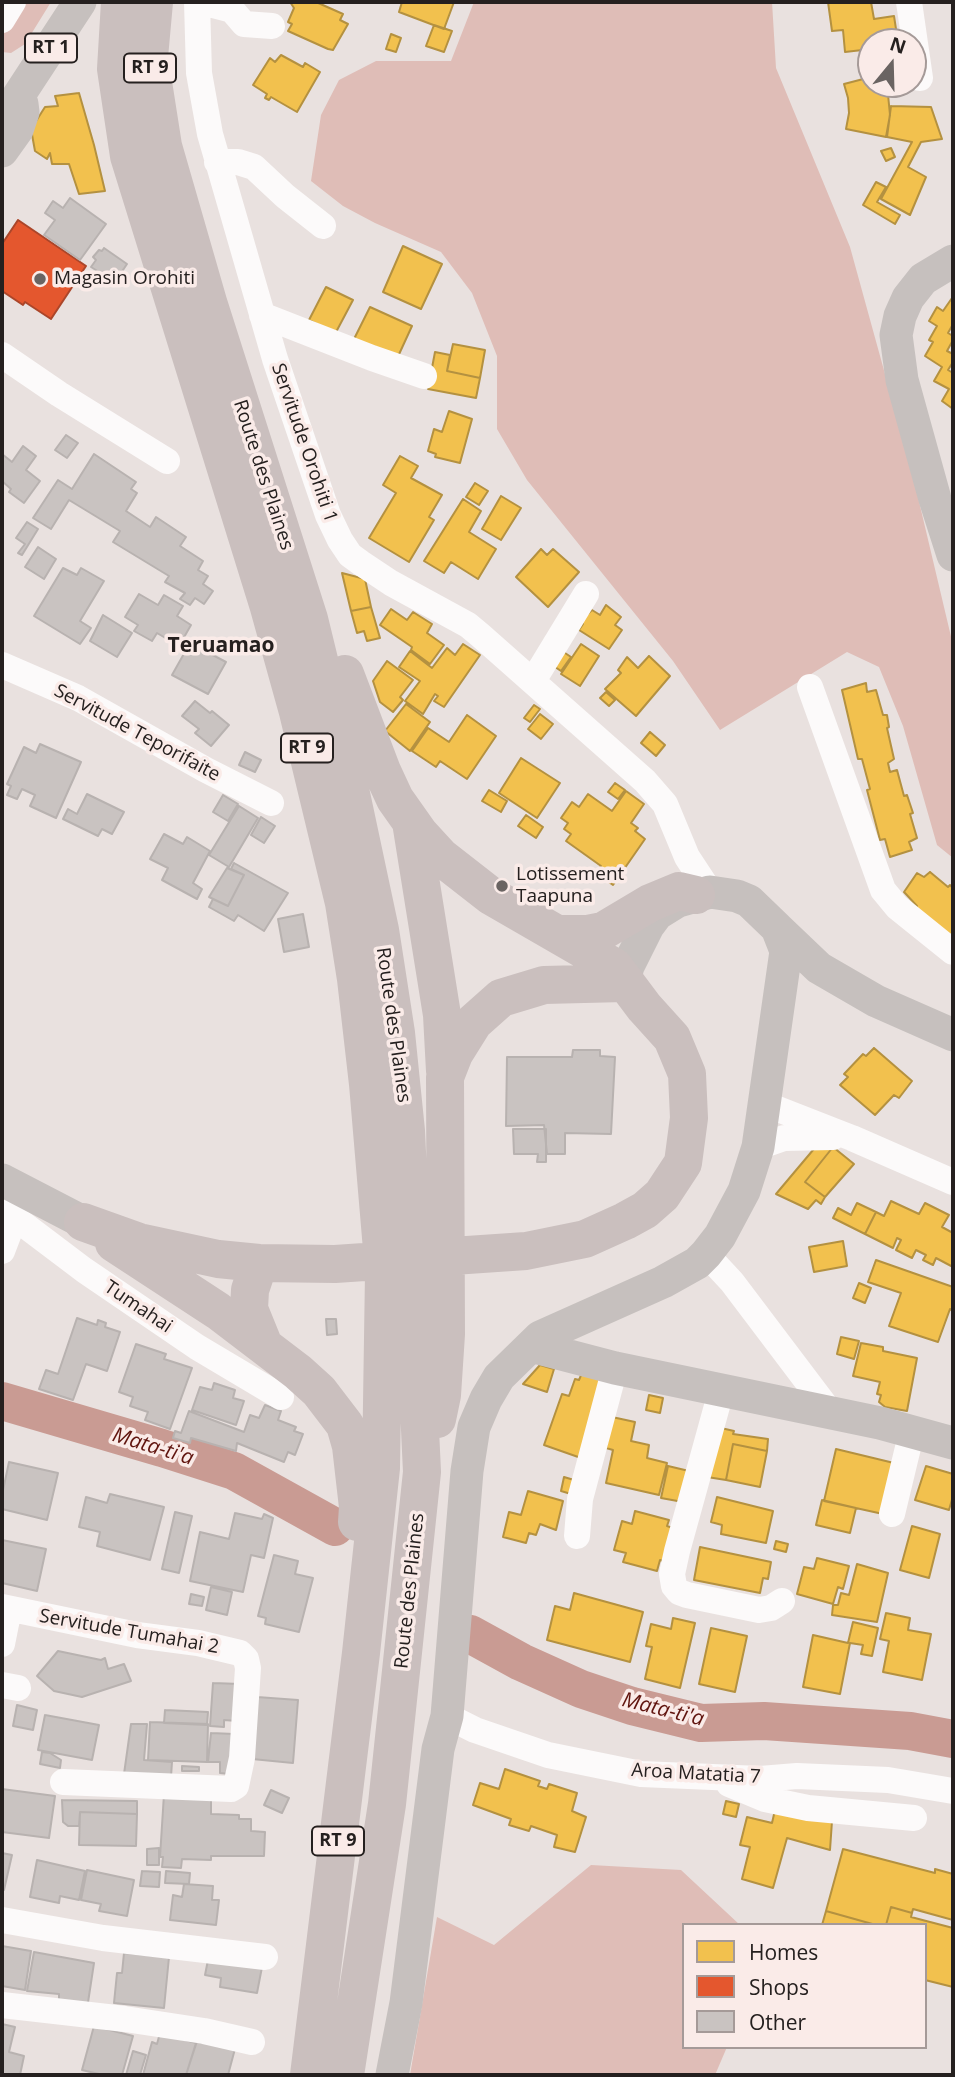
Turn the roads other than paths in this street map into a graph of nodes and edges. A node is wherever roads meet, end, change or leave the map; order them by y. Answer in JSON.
{"nodes":[{"id":1,"x":13,"y":2,"type":"edge"},
{"id":2,"x":80,"y":2,"type":"edge"},
{"id":3,"x":120,"y":2,"type":"edge"},
{"id":4,"x":154,"y":2,"type":"edge"},
{"id":5,"x":199,"y":2,"type":"edge"},
{"id":6,"x":909,"y":2,"type":"edge"},
{"id":7,"x":2,"y":20,"type":"edge"},
{"id":8,"x":272,"y":26,"type":"dead end"},
{"id":9,"x":913,"y":28,"type":"edge"},
{"id":10,"x":11,"y":87,"type":"edge"},
{"id":11,"x":2,"y":121,"type":"edge"},
{"id":12,"x":161,"y":135,"type":"junction"},
{"id":13,"x":2,"y":151,"type":"edge"},
{"id":14,"x":217,"y":162,"type":"junction"},
{"id":15,"x":323,"y":226,"type":"dead end"},
{"id":16,"x":953,"y":261,"type":"edge"},
{"id":17,"x":262,"y":315,"type":"junction"},
{"id":18,"x":2,"y":355,"type":"edge"},
{"id":19,"x":424,"y":376,"type":"dead end"},
{"id":20,"x":167,"y":461,"type":"dead end"},
{"id":21,"x":953,"y":555,"type":"edge"},
{"id":22,"x":586,"y":594,"type":"dead end"},
{"id":23,"x":2,"y":664,"type":"edge"},
{"id":24,"x":533,"y":681,"type":"junction"},
{"id":25,"x":810,"y":687,"type":"dead end"},
{"id":26,"x":271,"y":803,"type":"dead end"},
{"id":27,"x":411,"y":821,"type":"junction"},
{"id":28,"x":703,"y":893,"type":"junction"},
{"id":29,"x":777,"y":928,"type":"junction"},
{"id":30,"x":557,"y":934,"type":"junction"},
{"id":31,"x":953,"y":952,"type":"edge"},
{"id":32,"x":624,"y":983,"type":"junction"},
{"id":33,"x":953,"y":1035,"type":"edge"},
{"id":34,"x":445,"y":1077,"type":"junction"},
{"id":35,"x":765,"y":1104,"type":"junction"},
{"id":36,"x":852,"y":1138,"type":"junction"},
{"id":37,"x":758,"y":1147,"type":"junction"},
{"id":38,"x":2,"y":1180,"type":"edge"},
{"id":39,"x":953,"y":1182,"type":"edge"},
{"id":40,"x":8,"y":1212,"type":"edge"},
{"id":41,"x":83,"y":1222,"type":"junction"},
{"id":42,"x":2,"y":1251,"type":"edge"},
{"id":43,"x":706,"y":1254,"type":"junction"},
{"id":44,"x":259,"y":1263,"type":"junction"},
{"id":45,"x":264,"y":1346,"type":"junction"},
{"id":46,"x":531,"y":1346,"type":"junction"},
{"id":47,"x":615,"y":1368,"type":"junction"},
{"id":48,"x":722,"y":1388,"type":"junction"},
{"id":49,"x":281,"y":1397,"type":"dead end"},
{"id":50,"x":831,"y":1413,"type":"junction"},
{"id":51,"x":912,"y":1431,"type":"junction"},
{"id":52,"x":953,"y":1443,"type":"edge"},
{"id":53,"x":422,"y":1472,"type":"junction"},
{"id":54,"x":366,"y":1511,"type":"junction"},
{"id":55,"x":892,"y":1514,"type":"dead end"},
{"id":56,"x":577,"y":1536,"type":"dead end"},
{"id":57,"x":782,"y":1601,"type":"dead end"},
{"id":58,"x":6,"y":1608,"type":"edge"},
{"id":59,"x":2,"y":1644,"type":"edge"},
{"id":60,"x":447,"y":1716,"type":"junction"},
{"id":61,"x":718,"y":1777,"type":"junction"},
{"id":62,"x":63,"y":1782,"type":"dead end"},
{"id":63,"x":953,"y":1791,"type":"edge"},
{"id":64,"x":914,"y":1818,"type":"dead end"},
{"id":65,"x":2,"y":1920,"type":"edge"},
{"id":66,"x":265,"y":1957,"type":"dead end"},
{"id":67,"x":2,"y":2005,"type":"edge"},
{"id":68,"x":253,"y":2042,"type":"dead end"},
{"id":69,"x":309,"y":2075,"type":"edge"},
{"id":70,"x":345,"y":2075,"type":"edge"},
{"id":71,"x":392,"y":2075,"type":"edge"}],
"edges":[{"from":1,"to":7,"type":"street"},
{"from":2,"to":10,"type":"main road","number":"RT 1"},
{"from":3,"to":54,"type":"highway","name":"Route des Plaines","number":"RT 9"},
{"from":4,"to":12,"type":"highway","name":"Route des Plaines","number":"RT 9"},
{"from":5,"to":8,"type":"street"},
{"from":5,"to":14,"type":"street","name":"Servitude Orohiti 1"},
{"from":6,"to":9,"type":"street"},
{"from":10,"to":11,"type":"main road","number":"RT 1"},
{"from":10,"to":13,"type":"main road"},
{"from":12,"to":27,"type":"highway"},
{"from":12,"to":53,"type":"highway","name":"Route des Plaines","number":"RT 9"},
{"from":14,"to":15,"type":"street"},
{"from":14,"to":17,"type":"street","name":"Servitude Orohiti 1"},
{"from":16,"to":21,"type":"main road"},
{"from":17,"to":19,"type":"street"},
{"from":17,"to":24,"type":"street","name":"Servitude Orohiti 1"},
{"from":18,"to":20,"type":"street"},
{"from":22,"to":24,"type":"street"},
{"from":23,"to":26,"type":"street","name":"Servitude Teporifaite"},
{"from":24,"to":28,"type":"street","name":"Servitude Orohiti 1"},
{"from":25,"to":31,"type":"street"},
{"from":27,"to":30,"type":"highway"},
{"from":27,"to":34,"type":"highway"},
{"from":28,"to":29,"type":"main road"},
{"from":28,"to":30,"type":"highway"},
{"from":28,"to":32,"type":"main road"},
{"from":29,"to":33,"type":"main road"},
{"from":29,"to":35,"type":"main road"},
{"from":30,"to":32,"type":"highway"},
{"from":32,"to":34,"type":"highway"},
{"from":32,"to":44,"type":"highway"},
{"from":34,"to":53,"type":"highway"},
{"from":35,"to":36,"type":"street"},
{"from":35,"to":37,"type":"main road"},
{"from":36,"to":37,"type":"street"},
{"from":36,"to":39,"type":"street"},
{"from":37,"to":43,"type":"main road"},
{"from":38,"to":41,"type":"main road"},
{"from":40,"to":42,"type":"street"},
{"from":40,"to":49,"type":"street","name":"Tumahai"},
{"from":41,"to":44,"type":"highway"},
{"from":41,"to":45,"type":"highway"},
{"from":43,"to":46,"type":"main road"},
{"from":43,"to":50,"type":"street"},
{"from":44,"to":45,"type":"highway"},
{"from":45,"to":54,"type":"highway"},
{"from":46,"to":47,"type":"main road"},
{"from":46,"to":60,"type":"main road"},
{"from":47,"to":48,"type":"main road"},
{"from":47,"to":56,"type":"street"},
{"from":48,"to":50,"type":"main road"},
{"from":48,"to":57,"type":"street"},
{"from":50,"to":51,"type":"main road"},
{"from":51,"to":52,"type":"main road"},
{"from":51,"to":55,"type":"street"},
{"from":53,"to":70,"type":"highway","name":"Route des Plaines","number":"RT 9"},
{"from":54,"to":69,"type":"highway","number":"RT 9"},
{"from":58,"to":59,"type":"street"},
{"from":58,"to":62,"type":"street","name":"Servitude Tumahai 2"},
{"from":60,"to":61,"type":"street","name":"Aroa Matatia 7"},
{"from":60,"to":71,"type":"main road"},
{"from":61,"to":63,"type":"street","name":"Aroa Matatia 7"},
{"from":61,"to":64,"type":"street"},
{"from":65,"to":66,"type":"street"},
{"from":67,"to":68,"type":"street"}]}
